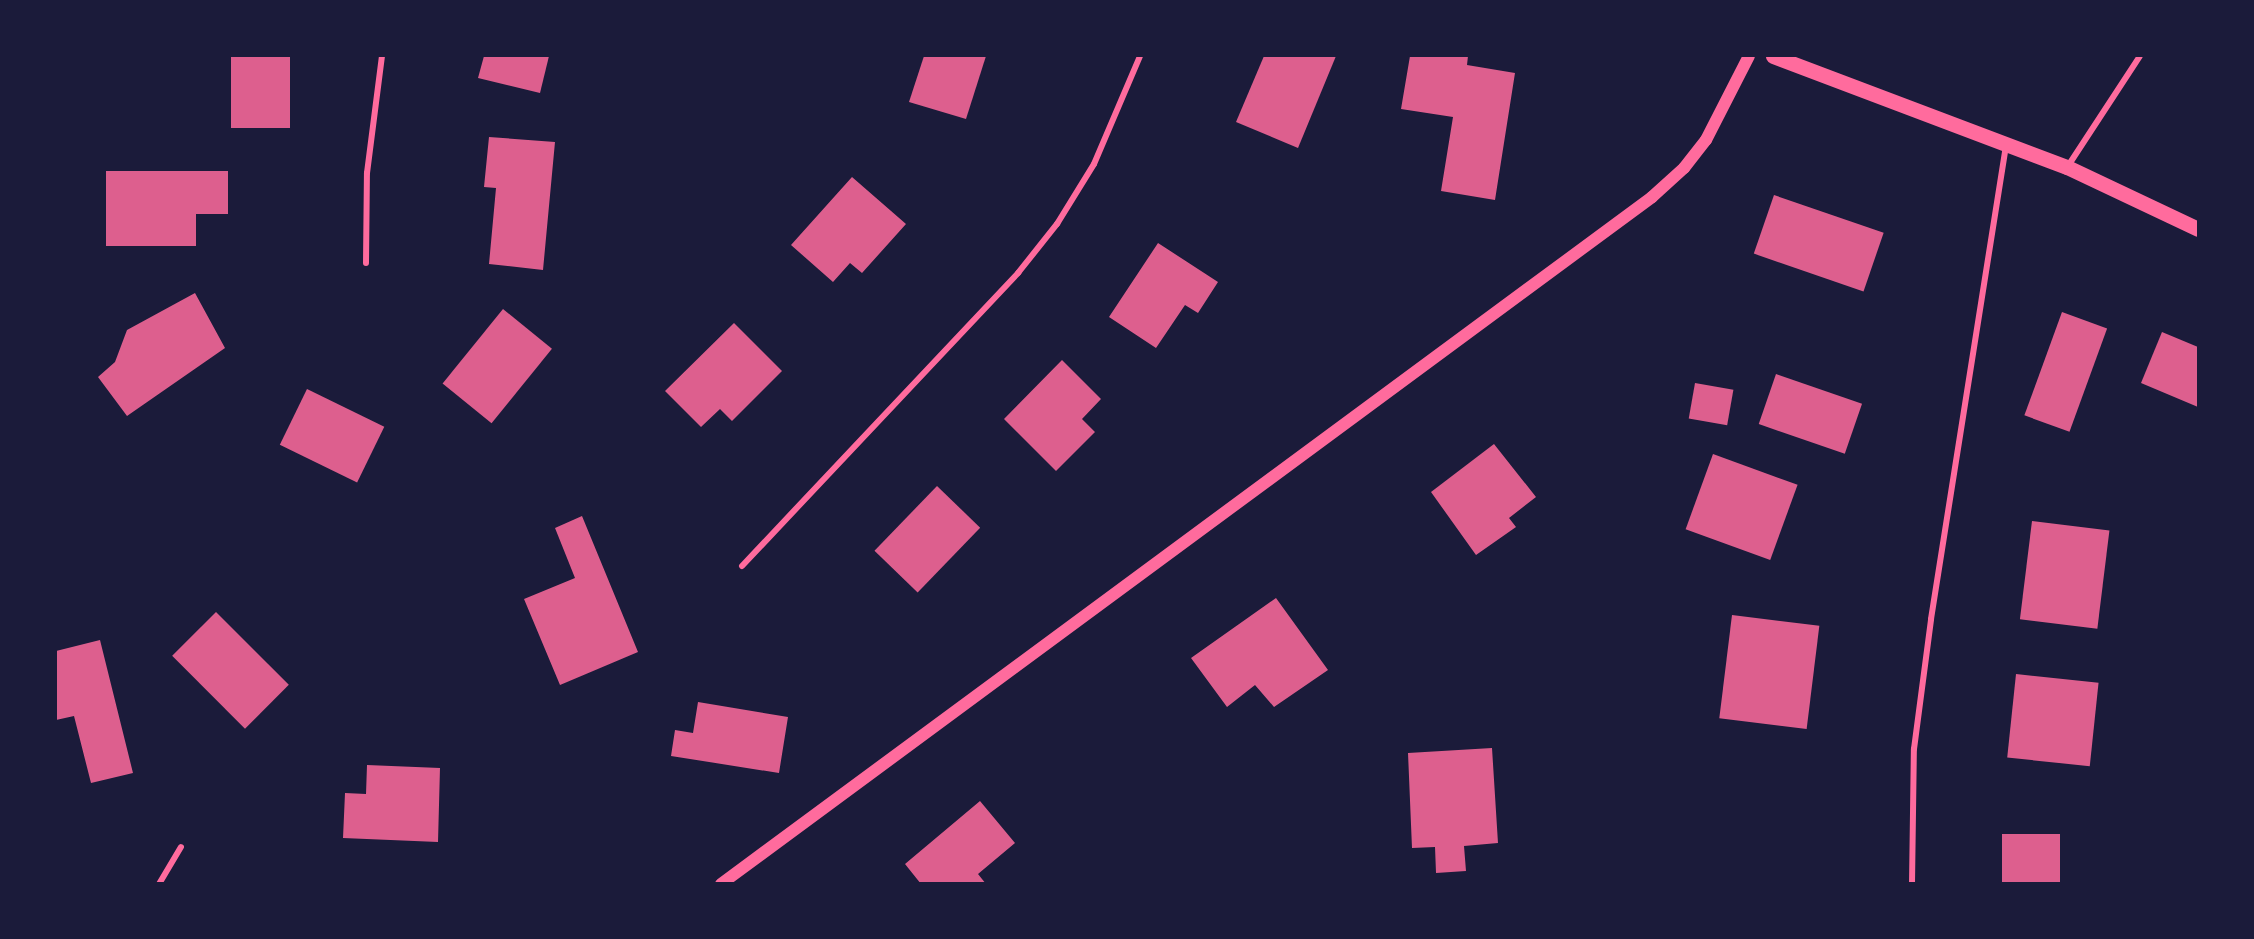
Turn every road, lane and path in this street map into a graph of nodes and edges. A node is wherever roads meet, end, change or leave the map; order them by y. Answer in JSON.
{"nodes":[{"id":1,"x":382,"y":56,"type":"edge"},
{"id":2,"x":1140,"y":56,"type":"edge"},
{"id":3,"x":1749,"y":56,"type":"edge"},
{"id":4,"x":1773,"y":56,"type":"edge"},
{"id":5,"x":2140,"y":56,"type":"edge"},
{"id":6,"x":2006,"y":144,"type":"junction"},
{"id":7,"x":2067,"y":167,"type":"junction"},
{"id":8,"x":2199,"y":229,"type":"edge"},
{"id":9,"x":366,"y":263,"type":"dead end"},
{"id":10,"x":742,"y":567,"type":"dead end"},
{"id":11,"x":181,"y":847,"type":"dead end"},
{"id":12,"x":159,"y":884,"type":"edge"},
{"id":13,"x":721,"y":884,"type":"edge"},
{"id":14,"x":1912,"y":884,"type":"edge"}],
"edges":[{"from":1,"to":9,"type":"street"},
{"from":2,"to":10,"type":"street"},
{"from":3,"to":13,"type":"main road"},
{"from":4,"to":6,"type":"main road"},
{"from":5,"to":7,"type":"street"},
{"from":6,"to":7,"type":"main road"},
{"from":6,"to":14,"type":"street"},
{"from":7,"to":8,"type":"main road"},
{"from":11,"to":12,"type":"street"}]}
